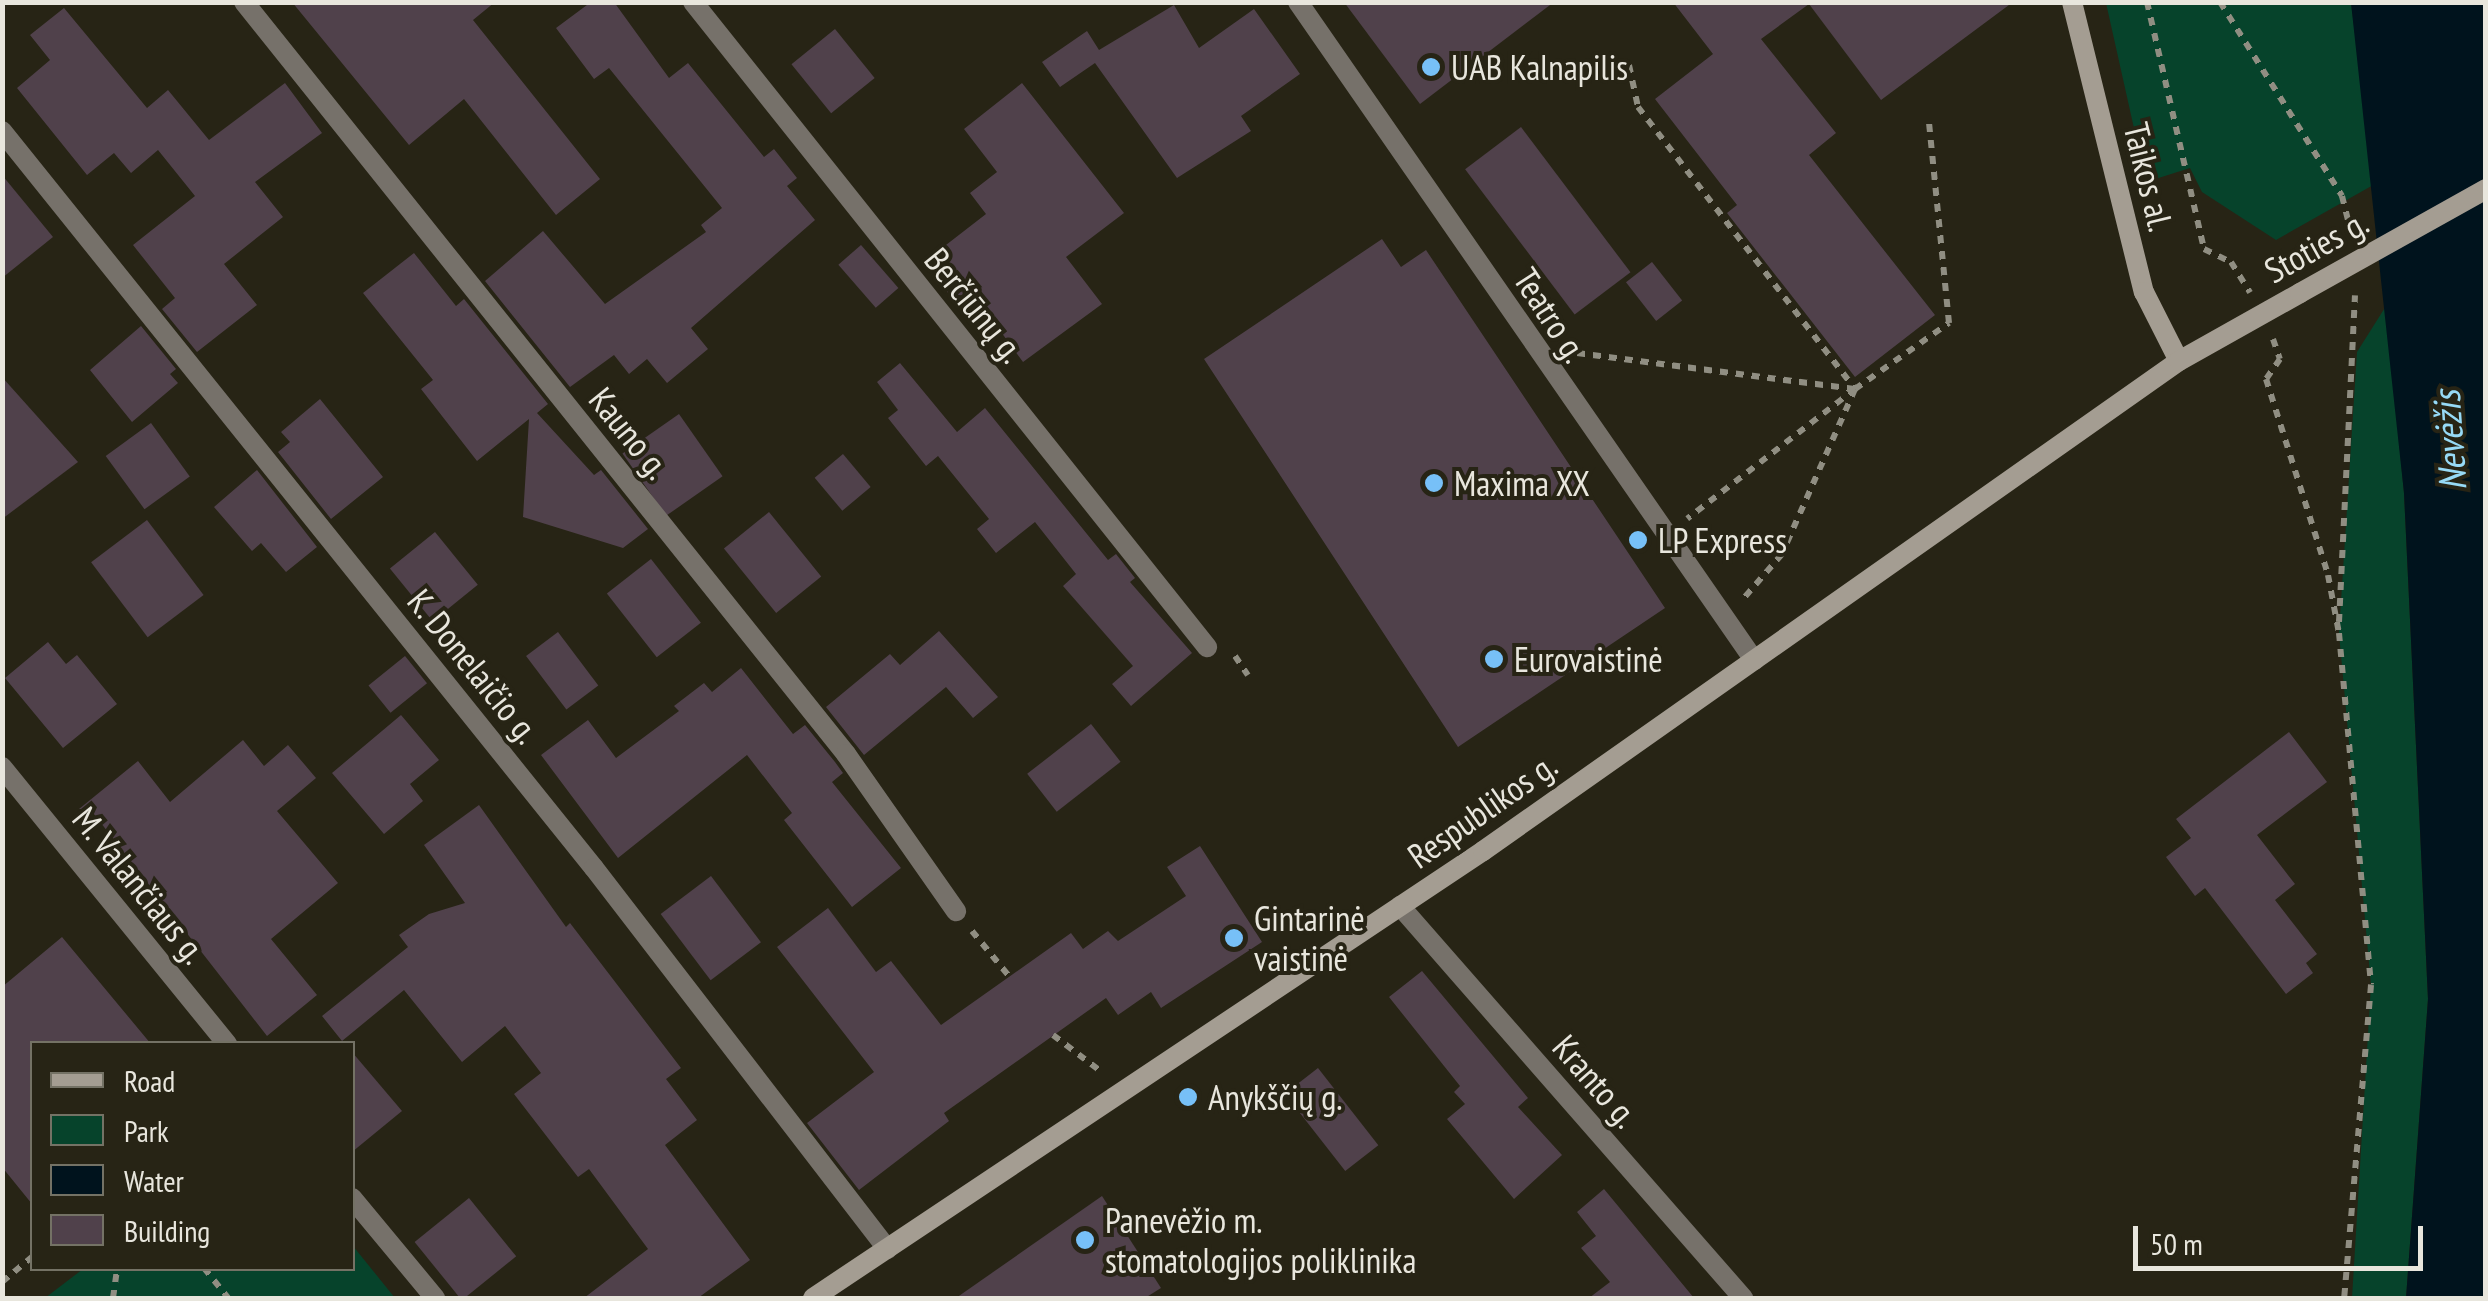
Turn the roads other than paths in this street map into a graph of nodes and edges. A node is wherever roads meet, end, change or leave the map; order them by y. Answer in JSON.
{"nodes":[{"id":1,"x":244,"y":2,"type":"edge"},
{"id":2,"x":693,"y":2,"type":"edge"},
{"id":3,"x":1298,"y":2,"type":"edge"},
{"id":4,"x":2072,"y":2,"type":"edge"},
{"id":5,"x":2,"y":130,"type":"edge"},
{"id":6,"x":2486,"y":188,"type":"edge"},
{"id":7,"x":2179,"y":361,"type":"junction"},
{"id":8,"x":1207,"y":647,"type":"dead end"},
{"id":9,"x":1754,"y":660,"type":"junction"},
{"id":10,"x":2,"y":766,"type":"edge"},
{"id":11,"x":1400,"y":906,"type":"junction"},
{"id":12,"x":956,"y":911,"type":"road end"},
{"id":13,"x":224,"y":1041,"type":"edge"},
{"id":14,"x":355,"y":1202,"type":"edge"},
{"id":15,"x":888,"y":1248,"type":"junction"},
{"id":16,"x":435,"y":1298,"type":"edge"},
{"id":17,"x":813,"y":1298,"type":"edge"},
{"id":18,"x":1744,"y":1298,"type":"edge"}],
"edges":[{"from":1,"to":12,"type":"street","name":"Kauno g."},
{"from":2,"to":8,"type":"street","name":"Berčiūnų g."},
{"from":3,"to":9,"type":"street","name":"Teatro g."},
{"from":4,"to":7,"type":"main road","name":"Taikos al."},
{"from":5,"to":15,"type":"street","name":"K. Donelaičio g."},
{"from":6,"to":7,"type":"main road","name":"Stoties g.","bridge":true},
{"from":7,"to":9,"type":"main road","name":"Respublikos g."},
{"from":9,"to":11,"type":"main road","name":"Respublikos g."},
{"from":10,"to":13,"type":"street","name":"M. Valančiaus g."},
{"from":11,"to":15,"type":"main road","name":"Respublikos g."},
{"from":11,"to":18,"type":"street","name":"Kranto g."},
{"from":14,"to":16,"type":"street"},
{"from":15,"to":17,"type":"main road","name":"Respublikos g."}]}
